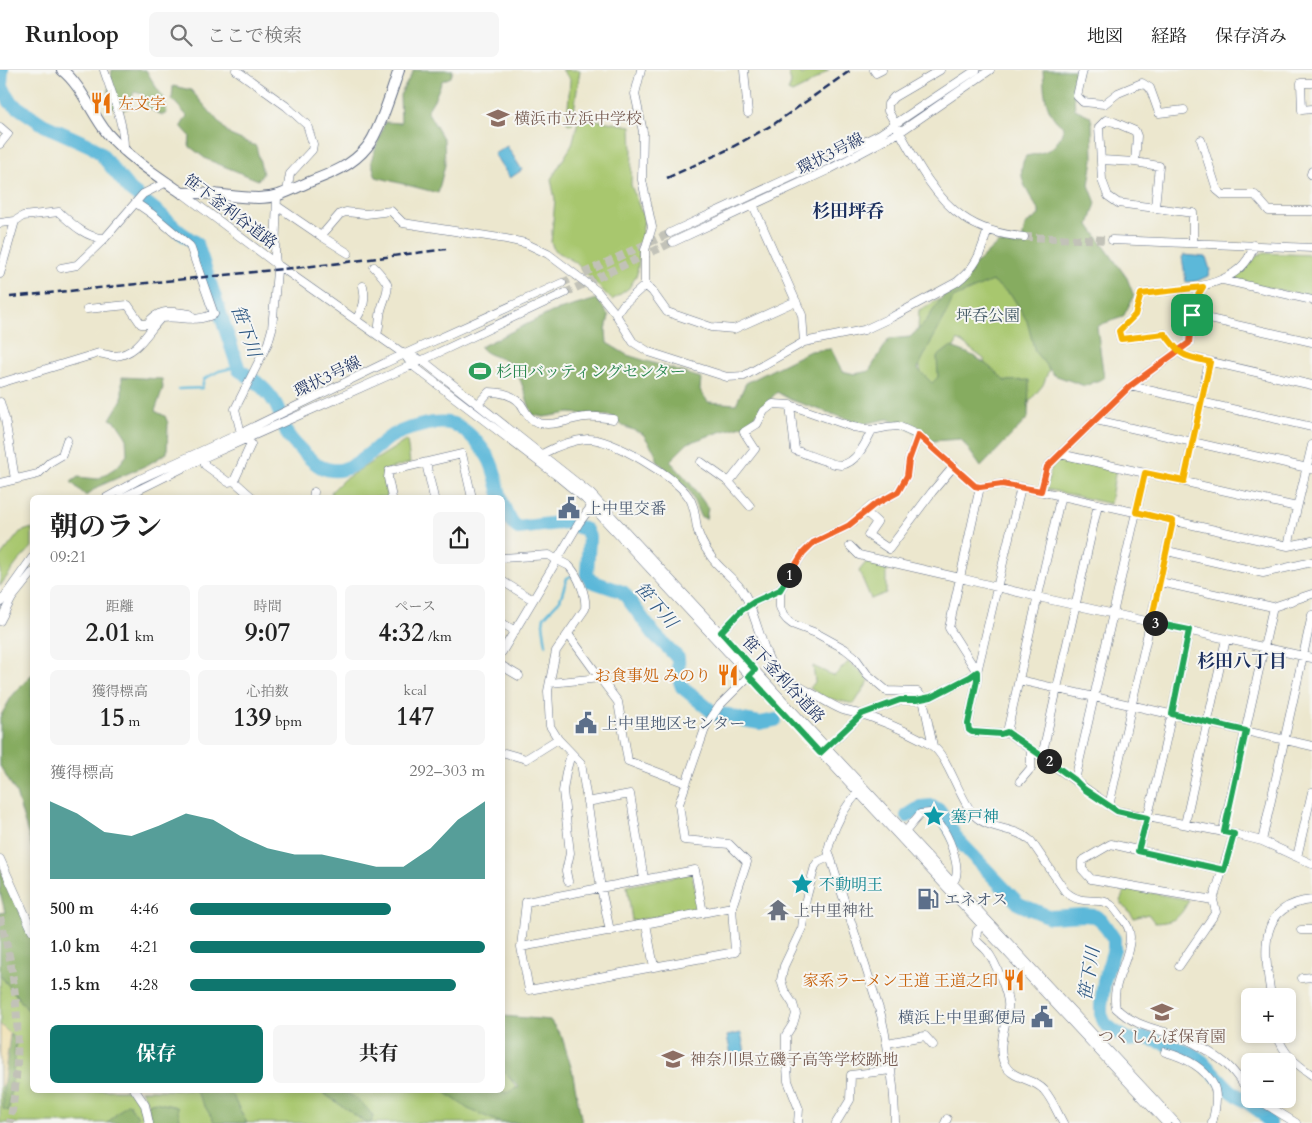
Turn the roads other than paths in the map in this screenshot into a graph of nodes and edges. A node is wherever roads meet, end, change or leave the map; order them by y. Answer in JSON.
{"nodes":[{"id":1,"x":62,"y":70,"type":"edge"},
{"id":2,"x":104,"y":70,"type":"edge"},
{"id":3,"x":236,"y":70,"type":"edge"},
{"id":4,"x":399,"y":70,"type":"edge"},
{"id":5,"x":641,"y":70,"type":"edge"},
{"id":6,"x":744,"y":70,"type":"edge"},
{"id":7,"x":874,"y":70,"type":"edge"},
{"id":8,"x":882,"y":70,"type":"edge"},
{"id":9,"x":940,"y":70,"type":"edge"},
{"id":10,"x":976,"y":70,"type":"edge"},
{"id":11,"x":990,"y":70,"type":"edge"},
{"id":12,"x":1084,"y":70,"type":"edge"},
{"id":13,"x":1312,"y":83,"type":"edge"},
{"id":14,"x":1312,"y":109,"type":"edge"},
{"id":15,"x":1184,"y":110,"type":"dead end"},
{"id":16,"x":748,"y":113,"type":"dead end"},
{"id":17,"x":896,"y":124,"type":"junction"},
{"id":18,"x":0,"y":127,"type":"edge"},
{"id":19,"x":900,"y":132,"type":"junction"},
{"id":20,"x":1201,"y":140,"type":"dead end"},
{"id":21,"x":0,"y":144,"type":"edge"},
{"id":22,"x":124,"y":151,"type":"junction"},
{"id":23,"x":1102,"y":160,"type":"junction"},
{"id":24,"x":1134,"y":162,"type":"junction"},
{"id":25,"x":167,"y":182,"type":"junction"},
{"id":26,"x":182,"y":193,"type":"junction"},
{"id":27,"x":280,"y":198,"type":"junction"},
{"id":28,"x":136,"y":203,"type":"junction"},
{"id":29,"x":753,"y":205,"type":"junction"},
{"id":30,"x":1154,"y":207,"type":"junction"},
{"id":31,"x":1312,"y":211,"type":"edge"},
{"id":32,"x":8,"y":223,"type":"edge"},
{"id":33,"x":988,"y":230,"type":"junction"},
{"id":34,"x":670,"y":233,"type":"tunnel mouth"},
{"id":35,"x":321,"y":236,"type":"junction"},
{"id":36,"x":1024,"y":237,"type":"tunnel mouth"},
{"id":37,"x":105,"y":238,"type":"junction"},
{"id":38,"x":1112,"y":240,"type":"tunnel mouth"},
{"id":39,"x":673,"y":242,"type":"tunnel mouth"},
{"id":40,"x":1192,"y":243,"type":"junction"},
{"id":41,"x":1254,"y":245,"type":"junction"},
{"id":42,"x":1312,"y":248,"type":"edge"},
{"id":43,"x":348,"y":253,"type":"dead end"},
{"id":44,"x":275,"y":263,"type":"junction"},
{"id":45,"x":374,"y":267,"type":"dead end"},
{"id":46,"x":61,"y":268,"type":"dead end"},
{"id":47,"x":0,"y":274,"type":"edge"},
{"id":48,"x":1222,"y":280,"type":"junction"},
{"id":49,"x":562,"y":283,"type":"tunnel mouth"},
{"id":50,"x":645,"y":285,"type":"junction"},
{"id":51,"x":363,"y":286,"type":"dead end"},
{"id":52,"x":1203,"y":287,"type":"junction"},
{"id":53,"x":565,"y":292,"type":"tunnel mouth"},
{"id":54,"x":1312,"y":300,"type":"edge"},
{"id":55,"x":796,"y":301,"type":"junction"},
{"id":56,"x":87,"y":309,"type":"dead end"},
{"id":57,"x":616,"y":315,"type":"junction"},
{"id":58,"x":1192,"y":315,"type":"junction"},
{"id":59,"x":193,"y":319,"type":"junction"},
{"id":60,"x":356,"y":319,"type":"junction"},
{"id":61,"x":377,"y":334,"type":"junction"},
{"id":62,"x":804,"y":342,"type":"junction"},
{"id":63,"x":1312,"y":342,"type":"edge"},
{"id":64,"x":1178,"y":351,"type":"junction"},
{"id":65,"x":404,"y":354,"type":"junction"},
{"id":66,"x":422,"y":360,"type":"junction"},
{"id":67,"x":1210,"y":362,"type":"junction"},
{"id":68,"x":412,"y":365,"type":"junction"},
{"id":69,"x":0,"y":383,"type":"edge"},
{"id":70,"x":1312,"y":385,"type":"edge"},
{"id":71,"x":1130,"y":386,"type":"junction"},
{"id":72,"x":0,"y":402,"type":"edge"},
{"id":73,"x":1201,"y":402,"type":"junction"},
{"id":74,"x":478,"y":404,"type":"junction"},
{"id":75,"x":790,"y":405,"type":"junction"},
{"id":76,"x":613,"y":419,"type":"dead end"},
{"id":77,"x":1096,"y":420,"type":"junction"},
{"id":78,"x":1312,"y":427,"type":"edge"},
{"id":79,"x":872,"y":430,"type":"junction"},
{"id":80,"x":241,"y":433,"type":"junction"},
{"id":81,"x":918,"y":435,"type":"junction"},
{"id":82,"x":67,"y":440,"type":"dead end"},
{"id":83,"x":246,"y":440,"type":"junction"},
{"id":84,"x":1191,"y":441,"type":"junction"},
{"id":85,"x":1312,"y":445,"type":"edge"},
{"id":86,"x":542,"y":454,"type":"junction"},
{"id":87,"x":1060,"y":454,"type":"junction"},
{"id":88,"x":203,"y":458,"type":"junction"},
{"id":89,"x":701,"y":462,"type":"dead end"},
{"id":90,"x":426,"y":463,"type":"junction"},
{"id":91,"x":954,"y":466,"type":"junction"},
{"id":92,"x":1310,"y":468,"type":"edge"},
{"id":93,"x":1145,"y":473,"type":"junction"},
{"id":94,"x":15,"y":479,"type":"junction"},
{"id":95,"x":234,"y":481,"type":"junction"},
{"id":96,"x":1184,"y":481,"type":"junction"},
{"id":97,"x":729,"y":482,"type":"junction"},
{"id":98,"x":0,"y":483,"type":"edge"},
{"id":99,"x":980,"y":487,"type":"junction"},
{"id":100,"x":1021,"y":487,"type":"junction"},
{"id":101,"x":1041,"y":491,"type":"junction"},
{"id":102,"x":111,"y":495,"type":"edge"},
{"id":103,"x":128,"y":495,"type":"edge"},
{"id":104,"x":250,"y":495,"type":"edge"},
{"id":105,"x":391,"y":495,"type":"edge"},
{"id":106,"x":433,"y":495,"type":"edge"},
{"id":107,"x":471,"y":495,"type":"edge"},
{"id":108,"x":1061,"y":495,"type":"junction"},
{"id":109,"x":594,"y":503,"type":"junction"},
{"id":110,"x":1098,"y":504,"type":"junction"},
{"id":111,"x":750,"y":506,"type":"dead end"},
{"id":112,"x":1297,"y":507,"type":"junction"},
{"id":113,"x":866,"y":512,"type":"junction"},
{"id":114,"x":1136,"y":512,"type":"junction"},
{"id":115,"x":1173,"y":521,"type":"junction"},
{"id":116,"x":1312,"y":541,"type":"edge"},
{"id":117,"x":850,"y":546,"type":"dead end"},
{"id":118,"x":1288,"y":546,"type":"junction"},
{"id":119,"x":1167,"y":551,"type":"junction"},
{"id":120,"x":505,"y":558,"type":"edge"},
{"id":121,"x":557,"y":560,"type":"junction"},
{"id":122,"x":30,"y":561,"type":"edge"},
{"id":123,"x":1312,"y":562,"type":"edge"},
{"id":124,"x":30,"y":575,"type":"edge"},
{"id":125,"x":960,"y":578,"type":"junction"},
{"id":126,"x":1160,"y":582,"type":"junction"},
{"id":127,"x":505,"y":583,"type":"edge"},
{"id":128,"x":998,"y":587,"type":"junction"},
{"id":129,"x":780,"y":590,"type":"junction"},
{"id":130,"x":1312,"y":594,"type":"edge"},
{"id":131,"x":1038,"y":597,"type":"junction"},
{"id":132,"x":1,"y":599,"type":"edge"},
{"id":133,"x":533,"y":600,"type":"junction"},
{"id":134,"x":1075,"y":605,"type":"junction"},
{"id":135,"x":750,"y":606,"type":"junction"},
{"id":136,"x":1273,"y":607,"type":"junction"},
{"id":137,"x":1113,"y":614,"type":"junction"},
{"id":138,"x":1312,"y":615,"type":"edge"},
{"id":139,"x":0,"y":621,"type":"edge"},
{"id":140,"x":1151,"y":622,"type":"junction"},
{"id":141,"x":505,"y":625,"type":"edge"},
{"id":142,"x":1189,"y":630,"type":"junction"},
{"id":143,"x":515,"y":631,"type":"junction"},
{"id":144,"x":721,"y":632,"type":"junction"},
{"id":145,"x":568,"y":634,"type":"junction"},
{"id":146,"x":1226,"y":639,"type":"junction"},
{"id":147,"x":505,"y":647,"type":"edge"},
{"id":148,"x":1264,"y":647,"type":"junction"},
{"id":149,"x":1308,"y":657,"type":"edge"},
{"id":150,"x":505,"y":668,"type":"edge"},
{"id":151,"x":755,"y":670,"type":"junction"},
{"id":152,"x":977,"y":672,"type":"junction"},
{"id":153,"x":519,"y":676,"type":"dead end"},
{"id":154,"x":749,"y":676,"type":"junction"},
{"id":155,"x":600,"y":678,"type":"junction"},
{"id":156,"x":1018,"y":680,"type":"junction"},
{"id":157,"x":550,"y":683,"type":"junction"},
{"id":158,"x":1057,"y":687,"type":"junction"},
{"id":159,"x":1094,"y":697,"type":"junction"},
{"id":160,"x":923,"y":699,"type":"junction"},
{"id":161,"x":1133,"y":705,"type":"junction"},
{"id":162,"x":862,"y":714,"type":"junction"},
{"id":163,"x":1172,"y":714,"type":"junction"},
{"id":164,"x":1208,"y":722,"type":"junction"},
{"id":165,"x":1246,"y":731,"type":"junction"},
{"id":166,"x":1007,"y":732,"type":"junction"},
{"id":167,"x":558,"y":738,"type":"junction"},
{"id":168,"x":1285,"y":739,"type":"junction"},
{"id":169,"x":933,"y":746,"type":"junction"},
{"id":170,"x":1312,"y":746,"type":"edge"},
{"id":171,"x":827,"y":747,"type":"junction"},
{"id":172,"x":1030,"y":749,"type":"junction"},
{"id":173,"x":505,"y":753,"type":"dead end"},
{"id":174,"x":820,"y":753,"type":"junction"},
{"id":175,"x":571,"y":754,"type":"junction"},
{"id":176,"x":1042,"y":756,"type":"junction"},
{"id":177,"x":1075,"y":780,"type":"junction"},
{"id":178,"x":1020,"y":781,"type":"dead end"},
{"id":179,"x":686,"y":783,"type":"junction"},
{"id":180,"x":861,"y":790,"type":"junction"},
{"id":181,"x":1312,"y":792,"type":"edge"},
{"id":182,"x":587,"y":802,"type":"junction"},
{"id":183,"x":1109,"y":806,"type":"junction"},
{"id":184,"x":1147,"y":818,"type":"junction"},
{"id":185,"x":1185,"y":824,"type":"junction"},
{"id":186,"x":906,"y":831,"type":"junction"},
{"id":187,"x":1224,"y":832,"type":"junction"},
{"id":188,"x":1234,"y":834,"type":"junction"},
{"id":189,"x":1262,"y":842,"type":"junction"},
{"id":190,"x":1138,"y":851,"type":"junction"},
{"id":191,"x":829,"y":857,"type":"junction"},
{"id":192,"x":1297,"y":857,"type":"junction"},
{"id":193,"x":0,"y":859,"type":"edge"},
{"id":194,"x":1312,"y":864,"type":"edge"},
{"id":195,"x":1224,"y":870,"type":"junction"},
{"id":196,"x":644,"y":879,"type":"junction"},
{"id":197,"x":953,"y":882,"type":"junction"},
{"id":198,"x":569,"y":887,"type":"junction"},
{"id":199,"x":601,"y":888,"type":"junction"},
{"id":200,"x":1214,"y":900,"type":"junction"},
{"id":201,"x":1312,"y":900,"type":"edge"},
{"id":202,"x":732,"y":907,"type":"junction"},
{"id":203,"x":704,"y":913,"type":"junction"},
{"id":204,"x":984,"y":922,"type":"junction"},
{"id":205,"x":646,"y":924,"type":"junction"},
{"id":206,"x":30,"y":926,"type":"edge"},
{"id":207,"x":610,"y":930,"type":"junction"},
{"id":208,"x":1301,"y":930,"type":"dead end"},
{"id":209,"x":1312,"y":930,"type":"edge"},
{"id":210,"x":521,"y":947,"type":"junction"},
{"id":211,"x":1179,"y":966,"type":"dead end"},
{"id":212,"x":654,"y":968,"type":"junction"},
{"id":213,"x":1312,"y":977,"type":"edge"},
{"id":214,"x":1302,"y":978,"type":"dead end"},
{"id":215,"x":1270,"y":988,"type":"edge"},
{"id":216,"x":887,"y":1043,"type":"junction"},
{"id":217,"x":1280,"y":1043,"type":"edge"},
{"id":218,"x":933,"y":1046,"type":"dead end"},
{"id":219,"x":1165,"y":1052,"type":"dead end"},
{"id":220,"x":891,"y":1070,"type":"junction"},
{"id":221,"x":1312,"y":1075,"type":"edge"},
{"id":222,"x":1241,"y":1081,"type":"edge"},
{"id":223,"x":137,"y":1093,"type":"edge"},
{"id":224,"x":1272,"y":1108,"type":"edge"},
{"id":225,"x":149,"y":1123,"type":"edge"},
{"id":226,"x":798,"y":1123,"type":"edge"},
{"id":227,"x":836,"y":1123,"type":"edge"},
{"id":228,"x":895,"y":1123,"type":"edge"},
{"id":229,"x":1063,"y":1123,"type":"edge"},
{"id":230,"x":1166,"y":1123,"type":"edge"},
{"id":231,"x":1176,"y":1123,"type":"edge"},
{"id":232,"x":1212,"y":1123,"type":"edge"},
{"id":233,"x":1296,"y":1123,"type":"edge"}],
"edges":[{"from":1,"to":22,"type":"main road","name":"笹下釜利谷道路"},
{"from":2,"to":22,"type":"street"},
{"from":3,"to":27,"type":"street"},
{"from":4,"to":27,"type":"main road"},
{"from":5,"to":50,"type":"street"},
{"from":6,"to":16,"type":"street"},
{"from":7,"to":8,"type":"street"},
{"from":9,"to":17,"type":"street"},
{"from":10,"to":17,"type":"street","name":"環状3号線"},
{"from":11,"to":19,"type":"street","name":"環状3号線"},
{"from":12,"to":15,"type":"street"},
{"from":13,"to":14,"type":"street"},
{"from":17,"to":19,"type":"street"},
{"from":17,"to":34,"type":"street","name":"環状3号線"},
{"from":18,"to":21,"type":"street"},
{"from":19,"to":29,"type":"street","name":"環状3号線"},
{"from":19,"to":33,"type":"street"},
{"from":20,"to":31,"type":"street"},
{"from":22,"to":25,"type":"main road","name":"笹下釜利谷道路"},
{"from":23,"to":24,"type":"street"},
{"from":23,"to":24,"type":"street"},
{"from":23,"to":30,"type":"street"},
{"from":24,"to":30,"type":"street"},
{"from":25,"to":26,"type":"main road","name":"笹下釜利谷道路"},
{"from":25,"to":28,"type":"street"},
{"from":26,"to":27,"type":"main road"},
{"from":26,"to":44,"type":"street","name":"笹下釜利谷道路"},
{"from":27,"to":35,"type":"street"},
{"from":27,"to":44,"type":"street"},
{"from":28,"to":37,"type":"street"},
{"from":28,"to":59,"type":"street"},
{"from":29,"to":39,"type":"street","name":"環状3号線"},
{"from":29,"to":55,"type":"street"},
{"from":30,"to":40,"type":"street"},
{"from":32,"to":37,"type":"street"},
{"from":32,"to":47,"type":"street"},
{"from":33,"to":36,"type":"street"},
{"from":33,"to":62,"type":"street"},
{"from":35,"to":43,"type":"street"},
{"from":35,"to":57,"type":"street"},
{"from":37,"to":46,"type":"street"},
{"from":38,"to":40,"type":"street"},
{"from":40,"to":41,"type":"street"},
{"from":41,"to":42,"type":"street"},
{"from":41,"to":48,"type":"street"},
{"from":44,"to":60,"type":"street","name":"笹下釜利谷道路"},
{"from":44,"to":80,"type":"street"},
{"from":45,"to":61,"type":"street"},
{"from":48,"to":52,"type":"street"},
{"from":48,"to":54,"type":"street"},
{"from":49,"to":65,"type":"street","name":"環状3号線"},
{"from":50,"to":55,"type":"street"},
{"from":50,"to":57,"type":"street"},
{"from":51,"to":60,"type":"street"},
{"from":52,"to":58,"type":"street"},
{"from":52,"to":64,"type":"street"},
{"from":53,"to":66,"type":"street","name":"環状3号線"},
{"from":55,"to":62,"type":"street"},
{"from":56,"to":59,"type":"street"},
{"from":57,"to":62,"type":"street"},
{"from":58,"to":63,"type":"street"},
{"from":58,"to":64,"type":"street"},
{"from":59,"to":69,"type":"street"},
{"from":60,"to":61,"type":"street","name":"笹下釜利谷道路"},
{"from":61,"to":65,"type":"street","name":"笹下釜利谷道路"},
{"from":64,"to":67,"type":"street"},
{"from":64,"to":71,"type":"street"},
{"from":65,"to":66,"type":"street","name":"笹下釜利谷道路"},
{"from":65,"to":68,"type":"street","name":"笹下釜利谷道路"},
{"from":65,"to":80,"type":"street","name":"環状3号線"},
{"from":66,"to":68,"type":"street","name":"環状3号線"},
{"from":66,"to":74,"type":"street","name":"笹下釜利谷道路"},
{"from":67,"to":70,"type":"street"},
{"from":67,"to":73,"type":"street"},
{"from":68,"to":83,"type":"street","name":"環状3号線"},
{"from":68,"to":109,"type":"street","name":"笹下釜利谷道路"},
{"from":71,"to":73,"type":"street"},
{"from":71,"to":77,"type":"street"},
{"from":72,"to":94,"type":"street"},
{"from":73,"to":78,"type":"street"},
{"from":73,"to":84,"type":"street"},
{"from":74,"to":76,"type":"street"},
{"from":74,"to":86,"type":"street","name":"笹下釜利谷道路"},
{"from":75,"to":79,"type":"street"},
{"from":75,"to":79,"type":"street"},
{"from":75,"to":97,"type":"street"},
{"from":77,"to":84,"type":"street"},
{"from":77,"to":87,"type":"street"},
{"from":79,"to":81,"type":"street"},
{"from":80,"to":83,"type":"street"},
{"from":80,"to":102,"type":"street","name":"環状3号線"},
{"from":81,"to":91,"type":"street"},
{"from":81,"to":113,"type":"street"},
{"from":82,"to":94,"type":"street"},
{"from":83,"to":88,"type":"street","name":"環状3号線"},
{"from":83,"to":95,"type":"street"},
{"from":84,"to":92,"type":"street"},
{"from":84,"to":96,"type":"street"},
{"from":85,"to":92,"type":"street"},
{"from":86,"to":109,"type":"street","name":"笹下釜利谷道路"},
{"from":86,"to":135,"type":"street"},
{"from":87,"to":93,"type":"street"},
{"from":87,"to":101,"type":"street"},
{"from":88,"to":95,"type":"street"},
{"from":88,"to":103,"type":"street","name":"環状3号線"},
{"from":89,"to":97,"type":"street"},
{"from":90,"to":105,"type":"street"},
{"from":90,"to":106,"type":"street"},
{"from":90,"to":107,"type":"street"},
{"from":91,"to":99,"type":"street"},
{"from":91,"to":113,"type":"street"},
{"from":92,"to":112,"type":"street"},
{"from":93,"to":96,"type":"street"},
{"from":93,"to":114,"type":"street"},
{"from":94,"to":98,"type":"street"},
{"from":95,"to":104,"type":"street"},
{"from":96,"to":112,"type":"street"},
{"from":97,"to":111,"type":"street"},
{"from":99,"to":100,"type":"street"},
{"from":99,"to":125,"type":"street"},
{"from":100,"to":101,"type":"street"},
{"from":100,"to":128,"type":"street"},
{"from":101,"to":108,"type":"street"},
{"from":108,"to":110,"type":"street"},
{"from":108,"to":131,"type":"street"},
{"from":109,"to":121,"type":"street"},
{"from":109,"to":144,"type":"street","name":"笹下釜利谷道路"},
{"from":109,"to":154,"type":"street","name":"笹下釜利谷道路"},
{"from":110,"to":114,"type":"street"},
{"from":110,"to":134,"type":"street"},
{"from":112,"to":118,"type":"street"},
{"from":113,"to":129,"type":"street"},
{"from":114,"to":115,"type":"street"},
{"from":114,"to":137,"type":"street"},
{"from":115,"to":118,"type":"street"},
{"from":115,"to":119,"type":"street"},
{"from":116,"to":118,"type":"street"},
{"from":117,"to":125,"type":"street"},
{"from":119,"to":123,"type":"street"},
{"from":119,"to":126,"type":"street"},
{"from":120,"to":121,"type":"street"},
{"from":121,"to":133,"type":"street"},
{"from":121,"to":145,"type":"street"},
{"from":122,"to":132,"type":"street"},
{"from":124,"to":139,"type":"street"},
{"from":125,"to":128,"type":"street"},
{"from":125,"to":152,"type":"street"},
{"from":126,"to":136,"type":"street"},
{"from":126,"to":140,"type":"street"},
{"from":127,"to":133,"type":"street"},
{"from":128,"to":131,"type":"street"},
{"from":128,"to":152,"type":"street"},
{"from":129,"to":135,"type":"street"},
{"from":129,"to":160,"type":"street"},
{"from":130,"to":136,"type":"street"},
{"from":131,"to":134,"type":"street"},
{"from":131,"to":156,"type":"street"},
{"from":133,"to":143,"type":"street"},
{"from":134,"to":137,"type":"street"},
{"from":134,"to":158,"type":"street"},
{"from":135,"to":144,"type":"street"},
{"from":135,"to":162,"type":"street"},
{"from":136,"to":148,"type":"street"},
{"from":137,"to":140,"type":"street"},
{"from":137,"to":159,"type":"street"},
{"from":138,"to":149,"type":"street"},
{"from":140,"to":142,"type":"street"},
{"from":140,"to":161,"type":"street"},
{"from":141,"to":143,"type":"street"},
{"from":142,"to":146,"type":"street"},
{"from":142,"to":163,"type":"street"},
{"from":143,"to":147,"type":"street"},
{"from":144,"to":151,"type":"street","name":"笹下釜利谷道路"},
{"from":145,"to":155,"type":"street"},
{"from":145,"to":157,"type":"street"},
{"from":146,"to":148,"type":"street"},
{"from":146,"to":164,"type":"street"},
{"from":148,"to":149,"type":"street"},
{"from":148,"to":165,"type":"street"},
{"from":149,"to":168,"type":"street"},
{"from":150,"to":153,"type":"street"},
{"from":151,"to":154,"type":"street"},
{"from":151,"to":171,"type":"street","name":"笹下釜利谷道路"},
{"from":152,"to":160,"type":"street"},
{"from":152,"to":166,"type":"street"},
{"from":154,"to":174,"type":"street","name":"笹下釜利谷道路"},
{"from":154,"to":179,"type":"street"},
{"from":155,"to":157,"type":"street"},
{"from":155,"to":179,"type":"street"},
{"from":156,"to":158,"type":"street"},
{"from":156,"to":166,"type":"street"},
{"from":157,"to":167,"type":"street"},
{"from":158,"to":159,"type":"street"},
{"from":158,"to":176,"type":"street"},
{"from":159,"to":161,"type":"street"},
{"from":159,"to":177,"type":"street"},
{"from":160,"to":162,"type":"street"},
{"from":160,"to":169,"type":"street"},
{"from":161,"to":163,"type":"street"},
{"from":161,"to":183,"type":"street"},
{"from":162,"to":169,"type":"street"},
{"from":162,"to":171,"type":"street"},
{"from":163,"to":164,"type":"street"},
{"from":163,"to":184,"type":"street"},
{"from":164,"to":165,"type":"street"},
{"from":164,"to":185,"type":"street"},
{"from":165,"to":168,"type":"street"},
{"from":165,"to":187,"type":"street"},
{"from":166,"to":172,"type":"street"},
{"from":167,"to":173,"type":"street"},
{"from":167,"to":175,"type":"street"},
{"from":168,"to":170,"type":"street"},
{"from":168,"to":189,"type":"street"},
{"from":169,"to":222,"type":"street"},
{"from":171,"to":174,"type":"street"},
{"from":171,"to":180,"type":"street","name":"笹下釜利谷道路"},
{"from":172,"to":176,"type":"street"},
{"from":172,"to":178,"type":"street"},
{"from":174,"to":180,"type":"street","name":"笹下釜利谷道路"},
{"from":175,"to":182,"type":"street"},
{"from":175,"to":198,"type":"street"},
{"from":176,"to":177,"type":"street"},
{"from":177,"to":183,"type":"street"},
{"from":179,"to":202,"type":"street"},
{"from":180,"to":186,"type":"street","name":"笹下釜利谷道路"},
{"from":180,"to":191,"type":"street"},
{"from":180,"to":204,"type":"street","name":"笹下釜利谷道路"},
{"from":181,"to":192,"type":"street"},
{"from":182,"to":196,"type":"street"},
{"from":182,"to":199,"type":"street"},
{"from":183,"to":184,"type":"street"},
{"from":184,"to":185,"type":"street"},
{"from":184,"to":190,"type":"street"},
{"from":185,"to":187,"type":"street"},
{"from":186,"to":197,"type":"street","name":"笹下釜利谷道路"},
{"from":186,"to":197,"type":"street"},
{"from":187,"to":188,"type":"street"},
{"from":188,"to":189,"type":"street"},
{"from":188,"to":195,"type":"street"},
{"from":189,"to":192,"type":"street"},
{"from":190,"to":195,"type":"street"},
{"from":190,"to":200,"type":"street"},
{"from":191,"to":216,"type":"street"},
{"from":191,"to":226,"type":"street"},
{"from":192,"to":194,"type":"street"},
{"from":193,"to":206,"type":"street"},
{"from":195,"to":200,"type":"street"},
{"from":196,"to":199,"type":"street"},
{"from":196,"to":203,"type":"street"},
{"from":197,"to":204,"type":"street","name":"笹下釜利谷道路"},
{"from":198,"to":199,"type":"street"},
{"from":198,"to":210,"type":"street"},
{"from":199,"to":207,"type":"street"},
{"from":200,"to":211,"type":"street"},
{"from":201,"to":215,"type":"street"},
{"from":202,"to":203,"type":"street"},
{"from":202,"to":212,"type":"street"},
{"from":203,"to":205,"type":"street"},
{"from":204,"to":229,"type":"street"},
{"from":204,"to":230,"type":"street","name":"笹下釜利谷道路"},
{"from":204,"to":231,"type":"street","name":"笹下釜利谷道路"},
{"from":205,"to":207,"type":"street"},
{"from":205,"to":212,"type":"street"},
{"from":207,"to":210,"type":"street"},
{"from":208,"to":209,"type":"street"},
{"from":210,"to":212,"type":"street"},
{"from":213,"to":214,"type":"street"},
{"from":216,"to":218,"type":"street"},
{"from":216,"to":220,"type":"street"},
{"from":217,"to":221,"type":"street"},
{"from":219,"to":232,"type":"street"},
{"from":220,"to":227,"type":"street"},
{"from":220,"to":228,"type":"street"},
{"from":223,"to":225,"type":"street"},
{"from":224,"to":233,"type":"street"}]}
